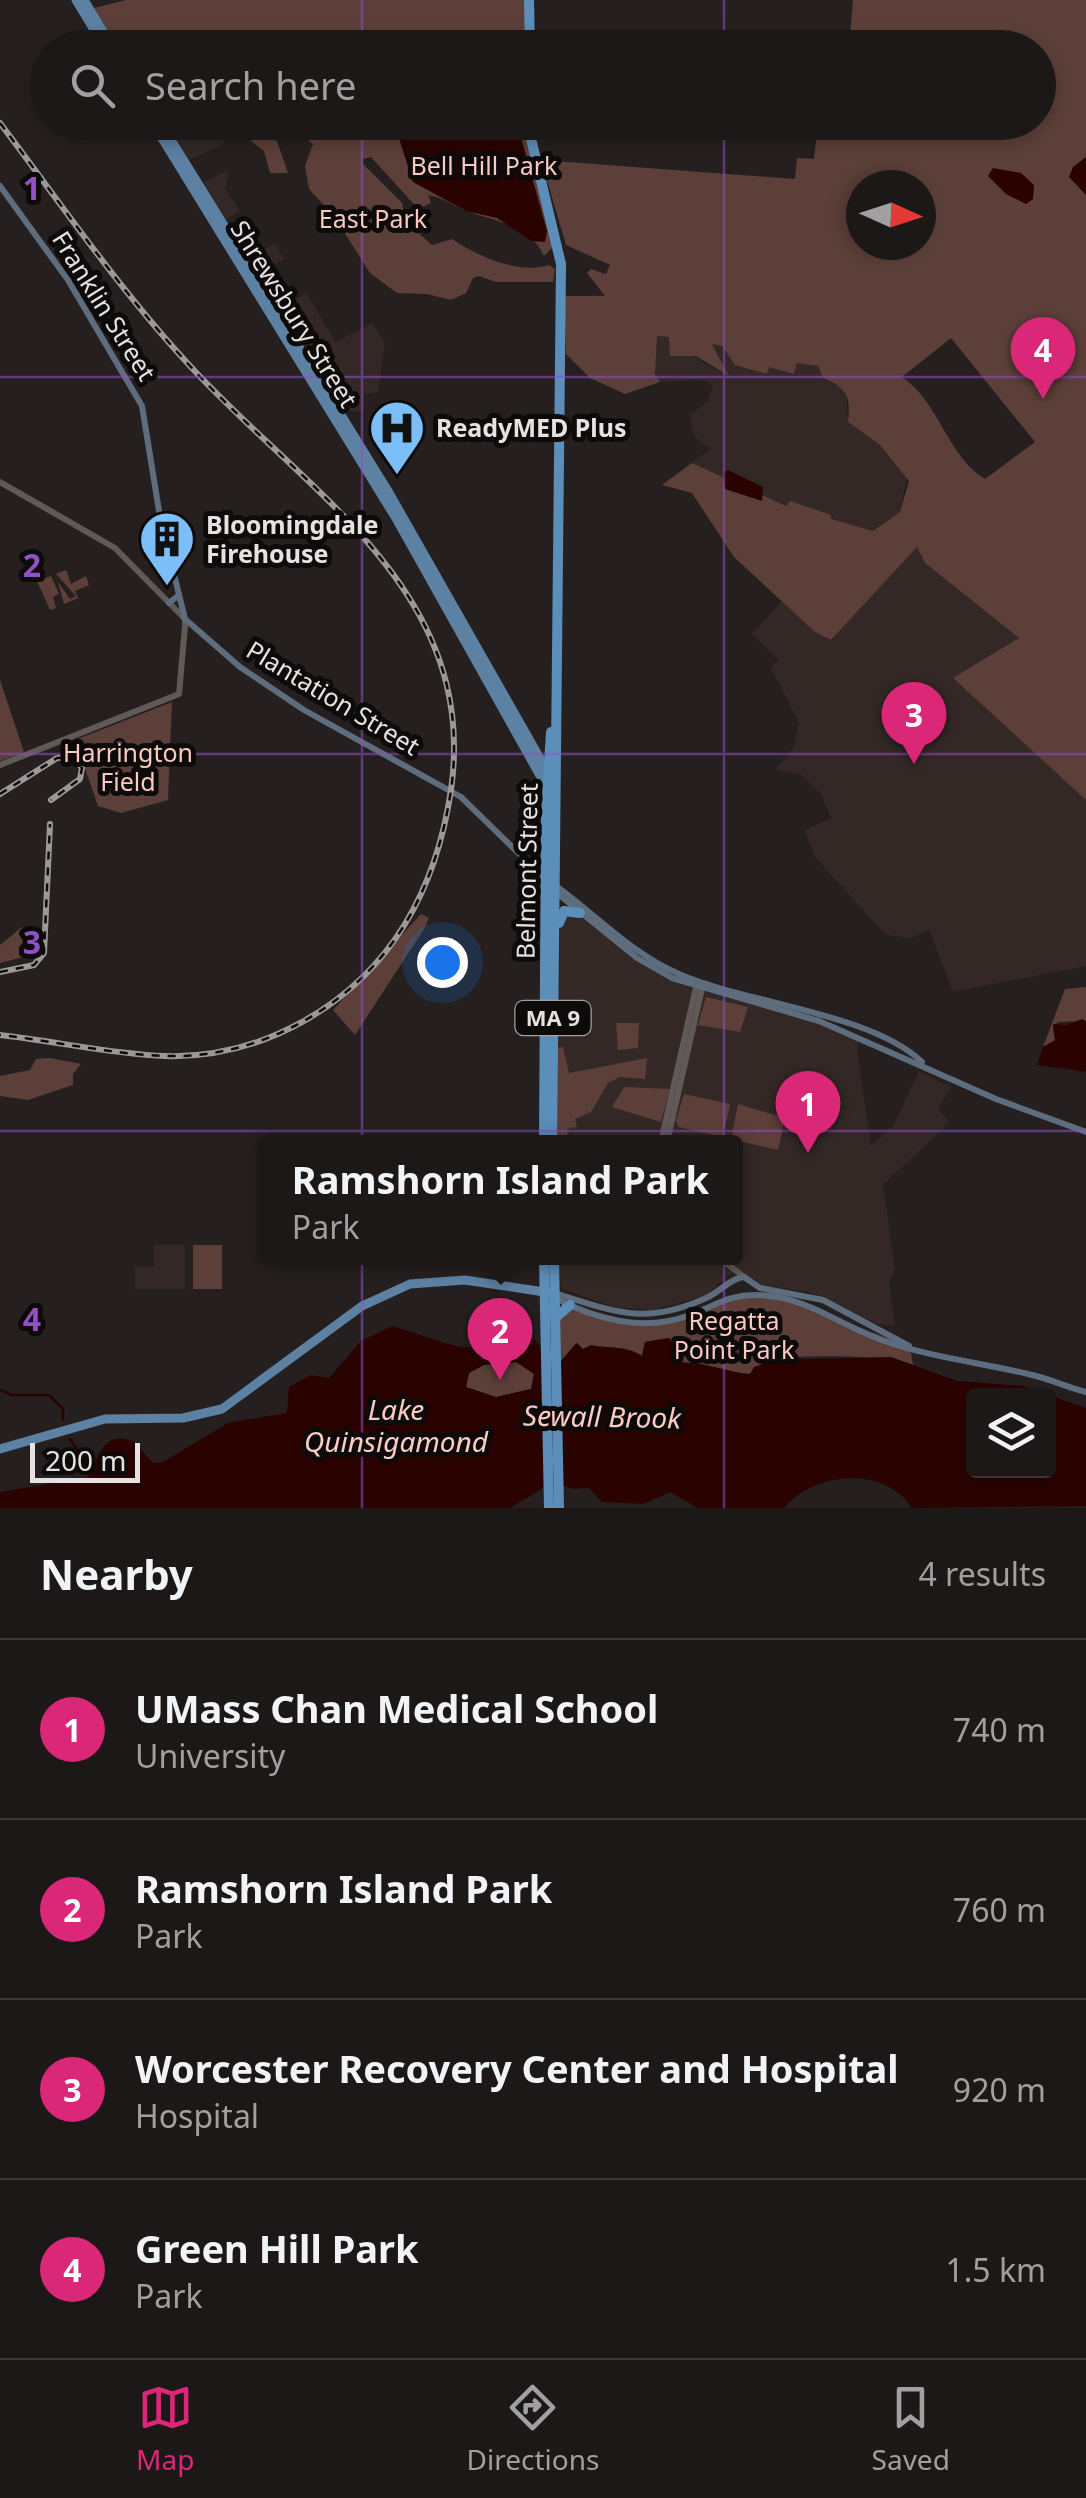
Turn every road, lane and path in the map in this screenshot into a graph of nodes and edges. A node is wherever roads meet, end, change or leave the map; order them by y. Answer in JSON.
{"nodes":[{"id":1,"x":76,"y":0,"type":"edge"},
{"id":2,"x":84,"y":0,"type":"edge"},
{"id":3,"x":528,"y":0,"type":"edge"},
{"id":4,"x":94,"y":30,"type":"edge"},
{"id":5,"x":103,"y":30,"type":"edge"},
{"id":6,"x":529,"y":30,"type":"edge"},
{"id":7,"x":163,"y":140,"type":"edge"},
{"id":8,"x":171,"y":140,"type":"edge"},
{"id":9,"x":531,"y":140,"type":"edge"},
{"id":10,"x":0,"y":186,"type":"edge"},
{"id":11,"x":0,"y":482,"type":"edge"},
{"id":12,"x":179,"y":594,"type":"junction"},
{"id":13,"x":558,"y":602,"type":"junction"},
{"id":14,"x":169,"y":603,"type":"junction"},
{"id":15,"x":185,"y":619,"type":"junction"},
{"id":16,"x":550,"y":748,"type":"junction"},
{"id":17,"x":536,"y":755,"type":"junction"},
{"id":18,"x":0,"y":766,"type":"edge"},
{"id":19,"x":536,"y":769,"type":"junction"},
{"id":20,"x":552,"y":771,"type":"junction"},
{"id":21,"x":551,"y":788,"type":"junction"},
{"id":22,"x":552,"y":886,"type":"junction"},
{"id":23,"x":580,"y":912,"type":"junction"},
{"id":24,"x":700,"y":985,"type":"junction"},
{"id":25,"x":554,"y":988,"type":"junction"},
{"id":26,"x":1086,"y":1132,"type":"edge"},
{"id":27,"x":544,"y":1135,"type":"edge"},
{"id":28,"x":552,"y":1135,"type":"edge"},
{"id":29,"x":666,"y":1135,"type":"edge"},
{"id":30,"x":545,"y":1265,"type":"edge"},
{"id":31,"x":553,"y":1265,"type":"edge"},
{"id":32,"x":724,"y":1265,"type":"edge"},
{"id":33,"x":729,"y":1265,"type":"edge"},
{"id":34,"x":746,"y":1279,"type":"junction"},
{"id":35,"x":731,"y":1282,"type":"junction"},
{"id":36,"x":551,"y":1295,"type":"junction"},
{"id":37,"x":790,"y":1295,"type":"junction"},
{"id":38,"x":742,"y":1298,"type":"junction"},
{"id":39,"x":570,"y":1305,"type":"junction"},
{"id":40,"x":550,"y":1321,"type":"junction"},
{"id":41,"x":1086,"y":1392,"type":"edge"},
{"id":42,"x":0,"y":1449,"type":"edge"},
{"id":43,"x":549,"y":1508,"type":"edge"},
{"id":44,"x":559,"y":1508,"type":"edge"}],
"edges":[{"from":1,"to":4,"type":"main road"},
{"from":2,"to":5,"type":"main road"},
{"from":3,"to":6,"type":"highway"},
{"from":7,"to":19,"type":"main road","name":"Shrewsbury Street"},
{"from":8,"to":17,"type":"main road","name":"Shrewsbury Street"},
{"from":9,"to":13,"type":"highway","name":"Belmont Street","number":"MA 9"},
{"from":10,"to":12,"type":"main road","name":"Franklin Street"},
{"from":11,"to":14,"type":"street","name":"Plantation Street"},
{"from":12,"to":14,"type":"main road"},
{"from":12,"to":15,"type":"main road","name":"Franklin Street"},
{"from":13,"to":16,"type":"highway","name":"Belmont Street","number":"MA 9"},
{"from":13,"to":20,"type":"highway","name":"Belmont Street","number":"MA 9"},
{"from":14,"to":15,"type":"street","name":"Plantation Street"},
{"from":15,"to":18,"type":"street","name":"Franklin Street"},
{"from":15,"to":22,"type":"main road","name":"Plantation Street"},
{"from":16,"to":17,"type":"highway"},
{"from":16,"to":20,"type":"highway","name":"Belmont Street","number":"MA 9"},
{"from":17,"to":20,"type":"main road","name":"Shrewsbury Street"},
{"from":19,"to":20,"type":"highway"},
{"from":19,"to":21,"type":"main road","name":"Shrewsbury Street"},
{"from":20,"to":21,"type":"highway","name":"Belmont Street","number":"MA 9"},
{"from":21,"to":22,"type":"highway","name":"Belmont Street","number":"MA 9"},
{"from":22,"to":23,"type":"main road","name":"Plantation Street"},
{"from":22,"to":24,"type":"main road","name":"Plantation Street"},
{"from":22,"to":25,"type":"highway","name":"Belmont Street","number":"MA 9"},
{"from":22,"to":27,"type":"highway","name":"Belmont Street","number":"MA 9"},
{"from":23,"to":24,"type":"main road","name":"Plantation Street"},
{"from":23,"to":25,"type":"highway"},
{"from":24,"to":26,"type":"main road","name":"Plantation Street"},
{"from":24,"to":29,"type":"street"},
{"from":25,"to":28,"type":"highway","name":"Belmont Street","number":"MA 9"},
{"from":30,"to":36,"type":"highway"},
{"from":31,"to":36,"type":"highway"},
{"from":32,"to":35,"type":"street"},
{"from":33,"to":34,"type":"street"},
{"from":34,"to":35,"type":"main road"},
{"from":34,"to":37,"type":"main road"},
{"from":34,"to":38,"type":"main road"},
{"from":35,"to":36,"type":"main road"},
{"from":35,"to":38,"type":"main road"},
{"from":36,"to":39,"type":"main road"},
{"from":36,"to":40,"type":"highway"},
{"from":36,"to":42,"type":"main road"},
{"from":37,"to":38,"type":"main road"},
{"from":37,"to":41,"type":"main road"},
{"from":38,"to":39,"type":"main road"},
{"from":39,"to":40,"type":"highway"},
{"from":40,"to":43,"type":"highway"},
{"from":40,"to":44,"type":"highway"}]}
